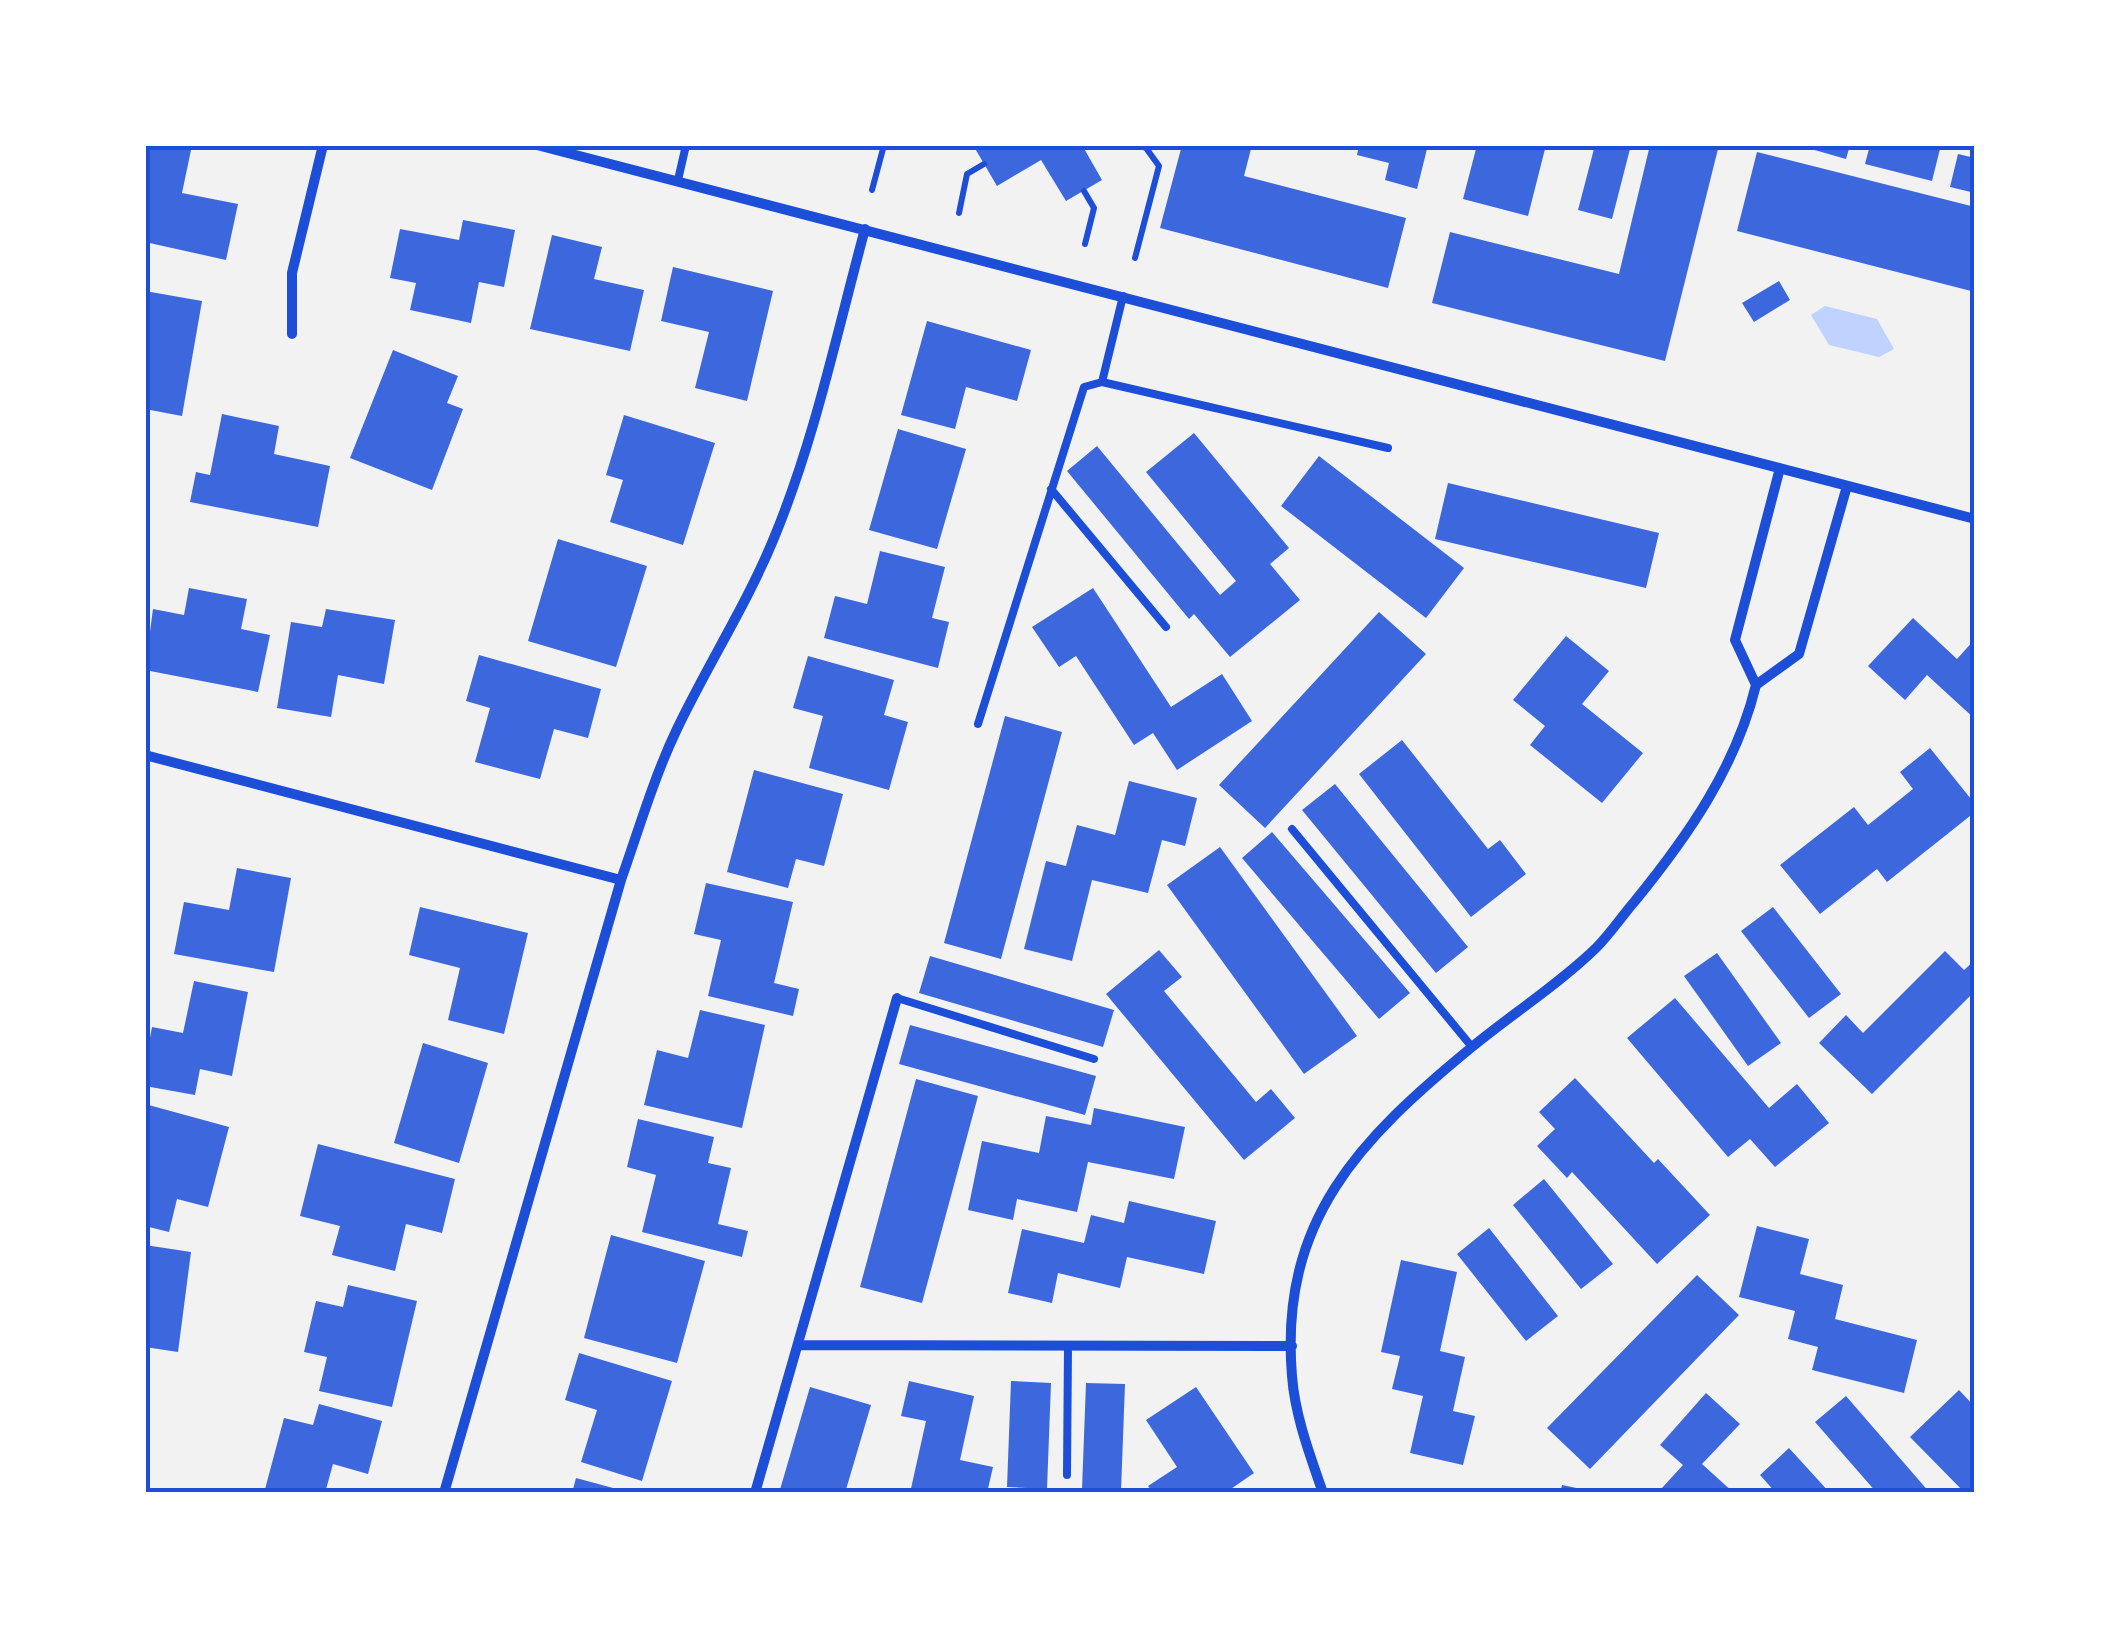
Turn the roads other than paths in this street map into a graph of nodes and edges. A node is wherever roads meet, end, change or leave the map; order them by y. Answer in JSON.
{"nodes":[{"id":1,"x":323,"y":145,"type":"edge"},
{"id":2,"x":537,"y":145,"type":"edge"},
{"id":3,"x":686,"y":145,"type":"edge"},
{"id":4,"x":678,"y":180,"type":"junction"},
{"id":5,"x":865,"y":229,"type":"junction"},
{"id":6,"x":1123,"y":296,"type":"junction"},
{"id":7,"x":292,"y":334,"type":"dead end"},
{"id":8,"x":1102,"y":382,"type":"junction"},
{"id":9,"x":1388,"y":448,"type":"dead end"},
{"id":10,"x":1780,"y":468,"type":"junction"},
{"id":11,"x":1847,"y":486,"type":"junction"},
{"id":12,"x":1051,"y":489,"type":"junction"},
{"id":13,"x":1975,"y":518,"type":"edge"},
{"id":14,"x":1166,"y":627,"type":"dead end"},
{"id":15,"x":1756,"y":685,"type":"junction"},
{"id":16,"x":978,"y":724,"type":"dead end"},
{"id":17,"x":145,"y":756,"type":"edge"},
{"id":18,"x":1292,"y":829,"type":"dead end"},
{"id":19,"x":621,"y":880,"type":"junction"},
{"id":20,"x":897,"y":998,"type":"joint"},
{"id":21,"x":1472,"y":1047,"type":"junction"},
{"id":22,"x":1094,"y":1059,"type":"dead end"},
{"id":23,"x":798,"y":1345,"type":"junction"},
{"id":24,"x":1068,"y":1346,"type":"junction"},
{"id":25,"x":1292,"y":1346,"type":"junction"},
{"id":26,"x":1067,"y":1475,"type":"dead end"},
{"id":27,"x":444,"y":1493,"type":"edge"},
{"id":28,"x":755,"y":1493,"type":"edge"},
{"id":29,"x":1322,"y":1493,"type":"edge"}],
"edges":[{"from":1,"to":7,"type":"street"},
{"from":2,"to":4,"type":"street"},
{"from":3,"to":4,"type":"lane"},
{"from":4,"to":5,"type":"street"},
{"from":5,"to":6,"type":"street"},
{"from":5,"to":19,"type":"street"},
{"from":6,"to":8,"type":"lane"},
{"from":6,"to":10,"type":"street"},
{"from":8,"to":9,"type":"lane"},
{"from":8,"to":12,"type":"lane"},
{"from":10,"to":11,"type":"street"},
{"from":10,"to":15,"type":"street"},
{"from":11,"to":13,"type":"street"},
{"from":11,"to":15,"type":"street"},
{"from":12,"to":14,"type":"lane"},
{"from":12,"to":16,"type":"lane"},
{"from":15,"to":21,"type":"street"},
{"from":17,"to":19,"type":"street"},
{"from":18,"to":21,"type":"lane"},
{"from":19,"to":27,"type":"street"},
{"from":20,"to":22,"type":"lane"},
{"from":20,"to":23,"type":"street"},
{"from":21,"to":25,"type":"street"},
{"from":23,"to":24,"type":"street"},
{"from":23,"to":28,"type":"street"},
{"from":24,"to":25,"type":"street"},
{"from":24,"to":26,"type":"lane"},
{"from":25,"to":29,"type":"street"}]}
